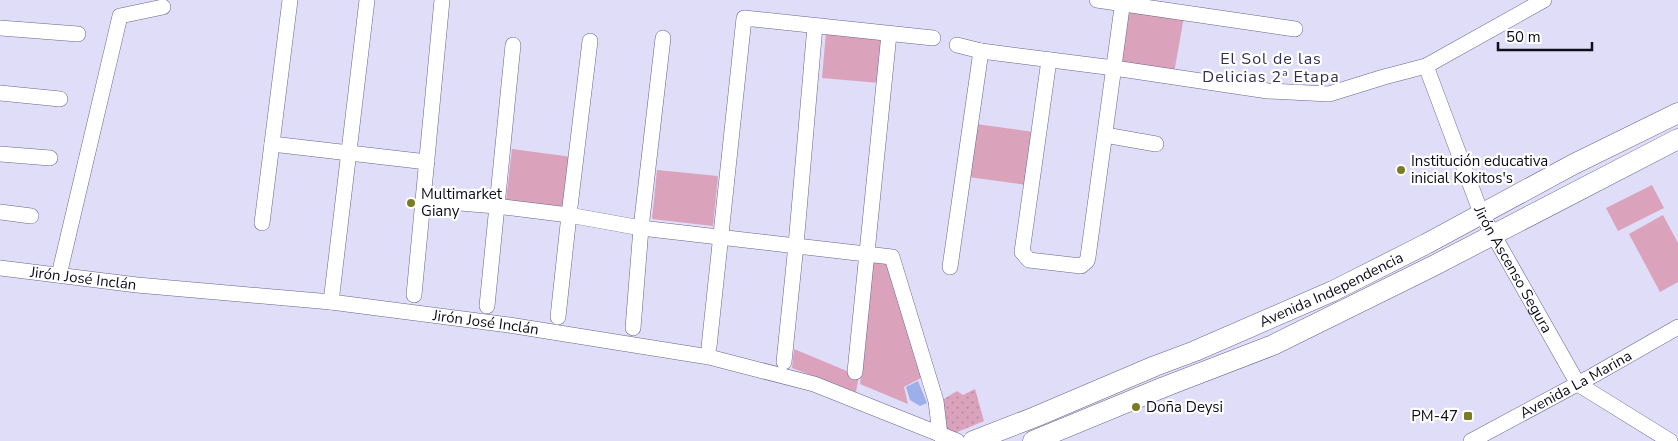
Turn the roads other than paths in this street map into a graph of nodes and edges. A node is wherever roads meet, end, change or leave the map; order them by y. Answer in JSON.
{"nodes":[{"id":1,"x":290,"y":0,"type":"edge"},
{"id":2,"x":367,"y":0,"type":"edge"},
{"id":3,"x":442,"y":0,"type":"edge"},
{"id":4,"x":1097,"y":0,"type":"edge"},
{"id":5,"x":1544,"y":0,"type":"edge"},
{"id":6,"x":1123,"y":2,"type":"edge"},
{"id":7,"x":163,"y":7,"type":"dead end"},
{"id":8,"x":815,"y":26,"type":"junction"},
{"id":9,"x":0,"y":28,"type":"edge"},
{"id":10,"x":1295,"y":29,"type":"dead end"},
{"id":11,"x":78,"y":34,"type":"dead end"},
{"id":12,"x":889,"y":34,"type":"junction"},
{"id":13,"x":663,"y":38,"type":"dead end"},
{"id":14,"x":933,"y":38,"type":"dead end"},
{"id":15,"x":590,"y":41,"type":"dead end"},
{"id":16,"x":514,"y":44,"type":"dead end"},
{"id":17,"x":956,"y":45,"type":"dead end"},
{"id":18,"x":981,"y":51,"type":"junction"},
{"id":19,"x":1049,"y":60,"type":"junction"},
{"id":20,"x":1426,"y":66,"type":"junction"},
{"id":21,"x":1114,"y":68,"type":"junction"},
{"id":22,"x":0,"y":93,"type":"edge"},
{"id":23,"x":60,"y":99,"type":"dead end"},
{"id":24,"x":1678,"y":113,"type":"edge"},
{"id":25,"x":1105,"y":135,"type":"junction"},
{"id":26,"x":1630,"y":137,"type":"junction"},
{"id":27,"x":1678,"y":139,"type":"edge"},
{"id":28,"x":272,"y":144,"type":"junction"},
{"id":29,"x":1156,"y":144,"type":"dead end"},
{"id":30,"x":349,"y":153,"type":"junction"},
{"id":31,"x":0,"y":154,"type":"edge"},
{"id":32,"x":1641,"y":157,"type":"junction"},
{"id":33,"x":50,"y":158,"type":"dead end"},
{"id":34,"x":427,"y":162,"type":"junction"},
{"id":35,"x":423,"y":200,"type":"junction"},
{"id":36,"x":496,"y":206,"type":"junction"},
{"id":37,"x":0,"y":212,"type":"edge"},
{"id":38,"x":1482,"y":213,"type":"junction"},
{"id":39,"x":31,"y":216,"type":"dead end"},
{"id":40,"x":569,"y":216,"type":"junction"},
{"id":41,"x":262,"y":224,"type":"dead end"},
{"id":42,"x":641,"y":228,"type":"junction"},
{"id":43,"x":1494,"y":234,"type":"junction"},
{"id":44,"x":721,"y":238,"type":"junction"},
{"id":45,"x":796,"y":246,"type":"junction"},
{"id":46,"x":867,"y":254,"type":"junction"},
{"id":47,"x":1384,"y":265,"type":"junction"},
{"id":48,"x":950,"y":267,"type":"dead end"},
{"id":49,"x":0,"y":268,"type":"edge"},
{"id":50,"x":59,"y":275,"type":"junction"},
{"id":51,"x":1395,"y":285,"type":"junction"},
{"id":52,"x":1334,"y":291,"type":"junction"},
{"id":53,"x":414,"y":295,"type":"dead end"},
{"id":54,"x":331,"y":302,"type":"junction"},
{"id":55,"x":487,"y":306,"type":"dead end"},
{"id":56,"x":1344,"y":311,"type":"junction"},
{"id":57,"x":558,"y":317,"type":"dead end"},
{"id":58,"x":1678,"y":327,"type":"edge"},
{"id":59,"x":633,"y":328,"type":"dead end"},
{"id":60,"x":709,"y":347,"type":"dead end"},
{"id":61,"x":784,"y":362,"type":"dead end"},
{"id":62,"x":1155,"y":366,"type":"junction"},
{"id":63,"x":855,"y":372,"type":"dead end"},
{"id":64,"x":1578,"y":384,"type":"junction"},
{"id":65,"x":1164,"y":387,"type":"junction"},
{"id":66,"x":1678,"y":429,"type":"edge"},
{"id":67,"x":940,"y":435,"type":"junction"},
{"id":68,"x":957,"y":441,"type":"edge"},
{"id":69,"x":973,"y":441,"type":"edge"},
{"id":70,"x":1033,"y":441,"type":"edge"},
{"id":71,"x":1471,"y":441,"type":"edge"},
{"id":72,"x":1670,"y":441,"type":"edge"}],
"edges":[{"from":1,"to":28,"type":"street"},
{"from":2,"to":30,"type":"street"},
{"from":3,"to":34,"type":"street"},
{"from":4,"to":6,"type":"street"},
{"from":5,"to":20,"type":"street"},
{"from":6,"to":10,"type":"street"},
{"from":6,"to":21,"type":"street"},
{"from":7,"to":50,"type":"street"},
{"from":8,"to":12,"type":"street"},
{"from":8,"to":44,"type":"street"},
{"from":8,"to":45,"type":"street"},
{"from":9,"to":11,"type":"street"},
{"from":12,"to":14,"type":"street"},
{"from":12,"to":46,"type":"street"},
{"from":13,"to":42,"type":"street"},
{"from":15,"to":40,"type":"street"},
{"from":16,"to":36,"type":"street"},
{"from":17,"to":18,"type":"street"},
{"from":18,"to":19,"type":"street"},
{"from":18,"to":48,"type":"street"},
{"from":19,"to":21,"type":"street"},
{"from":19,"to":25,"type":"street"},
{"from":20,"to":21,"type":"street"},
{"from":20,"to":38,"type":"street","name":"Jirón Ascenso Segura"},
{"from":21,"to":25,"type":"street"},
{"from":22,"to":23,"type":"street"},
{"from":24,"to":26,"type":"main road","name":"Avenida Independencia"},
{"from":25,"to":29,"type":"street"},
{"from":26,"to":32,"type":"main road"},
{"from":26,"to":38,"type":"main road","name":"Avenida Independencia"},
{"from":27,"to":32,"type":"main road","name":"Avenida Independencia"},
{"from":28,"to":30,"type":"street"},
{"from":28,"to":41,"type":"street"},
{"from":30,"to":34,"type":"street"},
{"from":30,"to":54,"type":"street"},
{"from":31,"to":33,"type":"street"},
{"from":32,"to":43,"type":"main road","name":"Avenida Independencia"},
{"from":34,"to":35,"type":"street"},
{"from":35,"to":36,"type":"street"},
{"from":35,"to":53,"type":"street"},
{"from":36,"to":40,"type":"street"},
{"from":36,"to":55,"type":"street"},
{"from":37,"to":39,"type":"street"},
{"from":38,"to":43,"type":"street","name":"Jirón Ascenso Segura"},
{"from":38,"to":47,"type":"main road","name":"Avenida Independencia"},
{"from":40,"to":42,"type":"street"},
{"from":40,"to":57,"type":"street"},
{"from":42,"to":44,"type":"street"},
{"from":42,"to":59,"type":"street"},
{"from":43,"to":51,"type":"main road","name":"Avenida Independencia"},
{"from":43,"to":64,"type":"street","name":"Jirón Ascenso Segura"},
{"from":44,"to":45,"type":"street"},
{"from":44,"to":60,"type":"street"},
{"from":45,"to":46,"type":"street"},
{"from":45,"to":61,"type":"street"},
{"from":46,"to":63,"type":"street"},
{"from":46,"to":67,"type":"street"},
{"from":47,"to":51,"type":"main road"},
{"from":47,"to":52,"type":"main road","name":"Avenida Independencia"},
{"from":49,"to":50,"type":"street","name":"Jirón José Inclán"},
{"from":50,"to":54,"type":"street","name":"Jirón José Inclán"},
{"from":51,"to":56,"type":"main road","name":"Avenida Independencia"},
{"from":52,"to":56,"type":"main road"},
{"from":52,"to":62,"type":"main road","name":"Avenida Independencia"},
{"from":54,"to":67,"type":"street","name":"Jirón José Inclán"},
{"from":56,"to":65,"type":"main road","name":"Avenida Independencia"},
{"from":58,"to":64,"type":"street","name":"Avenida La Marina"},
{"from":62,"to":65,"type":"main road"},
{"from":62,"to":69,"type":"main road","name":"Avenida Independencia"},
{"from":64,"to":71,"type":"street","name":"Avenida La Marina"},
{"from":64,"to":72,"type":"street"},
{"from":65,"to":70,"type":"main road","name":"Avenida Independencia"},
{"from":66,"to":72,"type":"street"},
{"from":67,"to":68,"type":"street","name":"Jirón José Inclán"}]}
